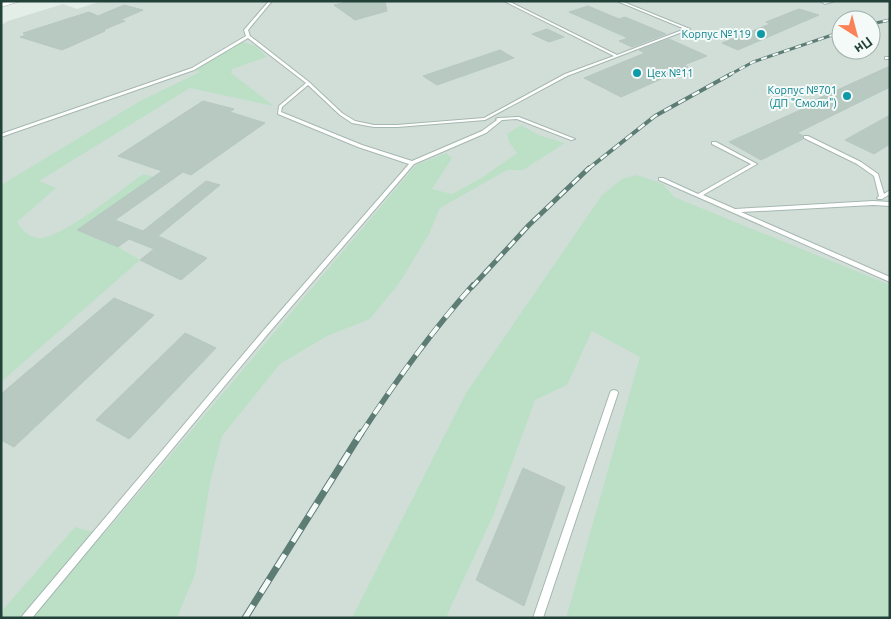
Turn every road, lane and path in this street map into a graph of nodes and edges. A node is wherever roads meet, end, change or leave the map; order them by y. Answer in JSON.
{"nodes":[{"id":1,"x":18,"y":1,"type":"edge"},
{"id":2,"x":271,"y":1,"type":"edge"},
{"id":3,"x":505,"y":1,"type":"edge"},
{"id":4,"x":618,"y":1,"type":"edge"},
{"id":5,"x":821,"y":1,"type":"edge"},
{"id":6,"x":834,"y":1,"type":"edge"},
{"id":7,"x":1,"y":5,"type":"edge"},
{"id":8,"x":248,"y":36,"type":"junction"},
{"id":9,"x":616,"y":56,"type":"junction"},
{"id":10,"x":308,"y":83,"type":"junction"},
{"id":11,"x":508,"y":107,"type":"junction"},
{"id":12,"x":501,"y":118,"type":"junction"},
{"id":13,"x":517,"y":118,"type":"junction"},
{"id":14,"x":485,"y":119,"type":"junction"},
{"id":15,"x":1,"y":136,"type":"edge"},
{"id":16,"x":806,"y":137,"type":"dead end"},
{"id":17,"x":573,"y":139,"type":"dead end"},
{"id":18,"x":714,"y":143,"type":"dead end"},
{"id":19,"x":412,"y":163,"type":"junction"},
{"id":20,"x":661,"y":179,"type":"dead end"},
{"id":21,"x":890,"y":192,"type":"edge"},
{"id":22,"x":698,"y":196,"type":"junction"},
{"id":23,"x":882,"y":197,"type":"junction"},
{"id":24,"x":873,"y":203,"type":"junction"},
{"id":25,"x":890,"y":204,"type":"edge"},
{"id":26,"x":734,"y":211,"type":"junction"},
{"id":27,"x":890,"y":280,"type":"edge"},
{"id":28,"x":614,"y":393,"type":"dead end"},
{"id":29,"x":26,"y":618,"type":"edge"},
{"id":30,"x":538,"y":618,"type":"edge"}],
"edges":[{"from":1,"to":7,"type":"street"},
{"from":2,"to":8,"type":"lane"},
{"from":3,"to":9,"type":"lane"},
{"from":4,"to":9,"type":"lane"},
{"from":5,"to":6,"type":"lane"},
{"from":8,"to":10,"type":"lane"},
{"from":8,"to":15,"type":"lane"},
{"from":9,"to":11,"type":"lane"},
{"from":10,"to":14,"type":"lane"},
{"from":10,"to":19,"type":"lane"},
{"from":11,"to":13,"type":"lane"},
{"from":11,"to":14,"type":"lane"},
{"from":12,"to":13,"type":"lane"},
{"from":12,"to":14,"type":"lane"},
{"from":12,"to":19,"type":"lane"},
{"from":13,"to":17,"type":"lane"},
{"from":16,"to":23,"type":"lane"},
{"from":18,"to":22,"type":"lane"},
{"from":19,"to":29,"type":"lane"},
{"from":20,"to":22,"type":"lane"},
{"from":21,"to":23,"type":"lane"},
{"from":22,"to":26,"type":"lane"},
{"from":23,"to":24,"type":"lane"},
{"from":24,"to":25,"type":"lane"},
{"from":24,"to":26,"type":"lane"},
{"from":26,"to":27,"type":"lane"},
{"from":28,"to":30,"type":"lane"}]}
